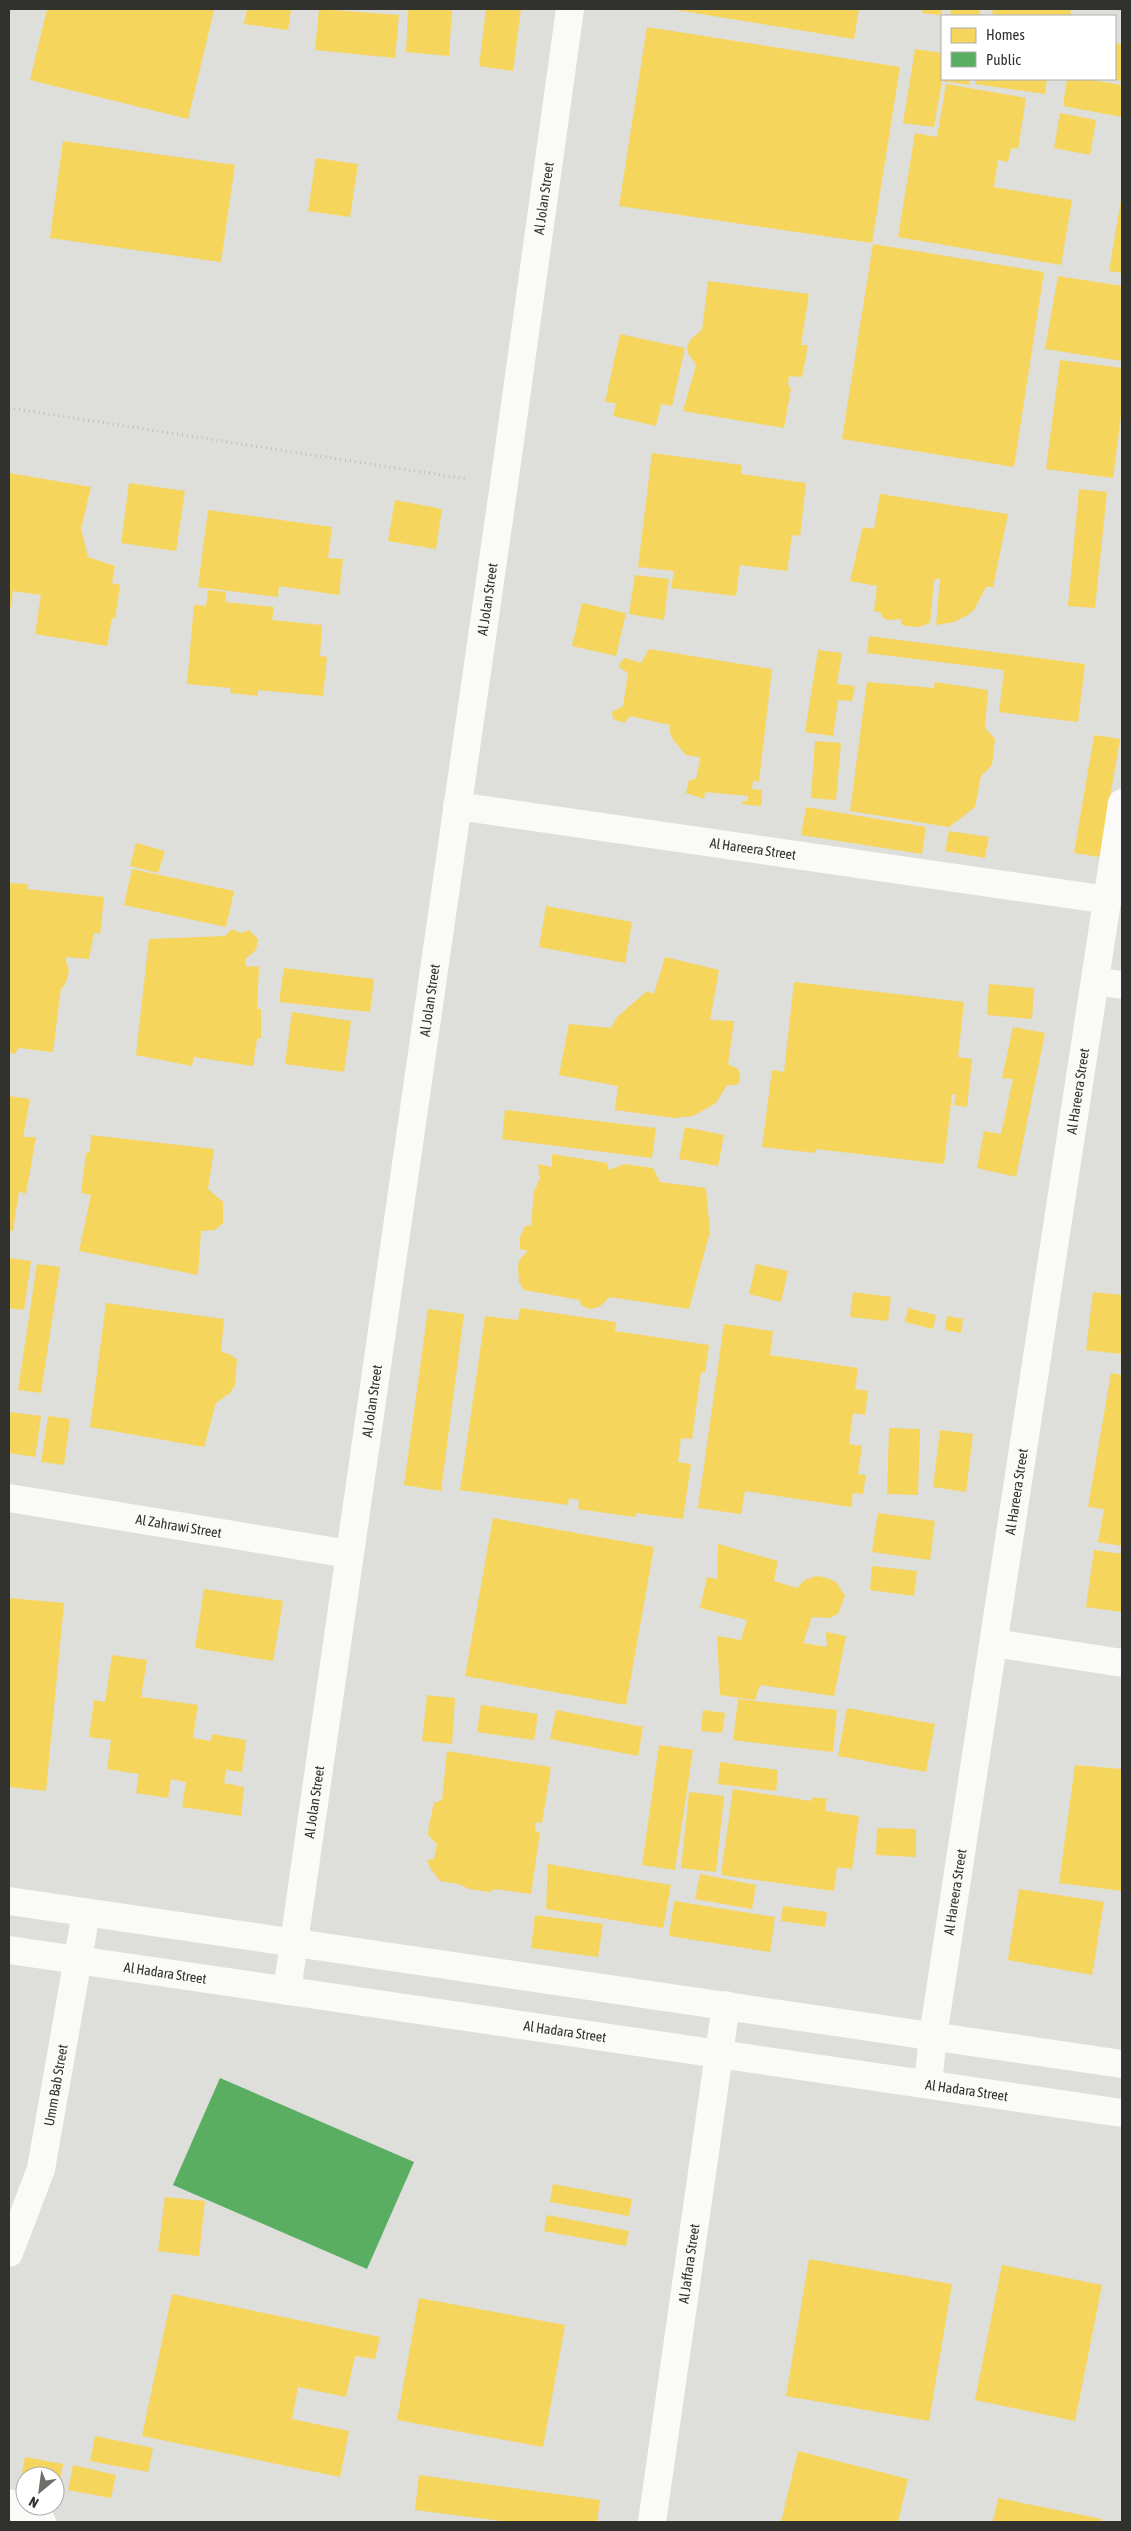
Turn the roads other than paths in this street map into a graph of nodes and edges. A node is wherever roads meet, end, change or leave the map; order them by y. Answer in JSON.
{"nodes":[{"id":1,"x":570,"y":9,"type":"edge"},
{"id":2,"x":1122,"y":803,"type":"edge"},
{"id":3,"x":458,"y":806,"type":"junction"},
{"id":4,"x":1108,"y":900,"type":"junction"},
{"id":5,"x":1095,"y":981,"type":"junction"},
{"id":6,"x":1122,"y":985,"type":"edge"},
{"id":7,"x":9,"y":1498,"type":"edge"},
{"id":8,"x":349,"y":1554,"type":"junction"},
{"id":9,"x":994,"y":1643,"type":"junction"},
{"id":10,"x":1122,"y":1663,"type":"edge"},
{"id":11,"x":9,"y":1901,"type":"edge"},
{"id":12,"x":86,"y":1913,"type":"junction"},
{"id":13,"x":293,"y":1942,"type":"junction"},
{"id":14,"x":9,"y":1950,"type":"edge"},
{"id":15,"x":79,"y":1960,"type":"junction"},
{"id":16,"x":287,"y":1991,"type":"junction"},
{"id":17,"x":726,"y":2006,"type":"junction"},
{"id":18,"x":933,"y":2036,"type":"junction"},
{"id":19,"x":719,"y":2054,"type":"junction"},
{"id":20,"x":1122,"y":2064,"type":"edge"},
{"id":21,"x":928,"y":2084,"type":"junction"},
{"id":22,"x":1122,"y":2113,"type":"edge"},
{"id":23,"x":9,"y":2252,"type":"edge"},
{"id":24,"x":9,"y":2504,"type":"edge"},
{"id":25,"x":42,"y":2522,"type":"edge"},
{"id":26,"x":652,"y":2522,"type":"edge"}],
"edges":[{"from":1,"to":3,"type":"street","name":"Al Jolan Street"},
{"from":2,"to":4,"type":"street","name":"Al Hareera Street"},
{"from":3,"to":4,"type":"street","name":"Al Hareera Street"},
{"from":3,"to":8,"type":"street","name":"Al Jolan Street"},
{"from":4,"to":5,"type":"street","name":"Al Hareera Street"},
{"from":5,"to":6,"type":"street"},
{"from":5,"to":9,"type":"street","name":"Al Hareera Street"},
{"from":7,"to":8,"type":"street","name":"Al Zahrawi Street"},
{"from":8,"to":13,"type":"street","name":"Al Jolan Street"},
{"from":9,"to":10,"type":"street"},
{"from":9,"to":18,"type":"street","name":"Al Hareera Street"},
{"from":11,"to":12,"type":"street"},
{"from":12,"to":13,"type":"street"},
{"from":12,"to":15,"type":"street","name":"Umm Bab Street"},
{"from":13,"to":16,"type":"street","name":"Al Jolan Street"},
{"from":13,"to":17,"type":"street"},
{"from":14,"to":15,"type":"street","name":"Al Hadara Street"},
{"from":15,"to":16,"type":"street","name":"Al Hadara Street"},
{"from":15,"to":23,"type":"street","name":"Umm Bab Street"},
{"from":16,"to":19,"type":"street","name":"Al Hadara Street"},
{"from":17,"to":18,"type":"street"},
{"from":17,"to":19,"type":"street","name":"Al Jaffara Street"},
{"from":18,"to":20,"type":"street"},
{"from":18,"to":21,"type":"street","name":"Al Hareera Street"},
{"from":19,"to":21,"type":"street","name":"Al Hadara Street"},
{"from":19,"to":26,"type":"street","name":"Al Jaffara Street"},
{"from":21,"to":22,"type":"street","name":"Al Hadara Street"},
{"from":24,"to":25,"type":"street"}]}
